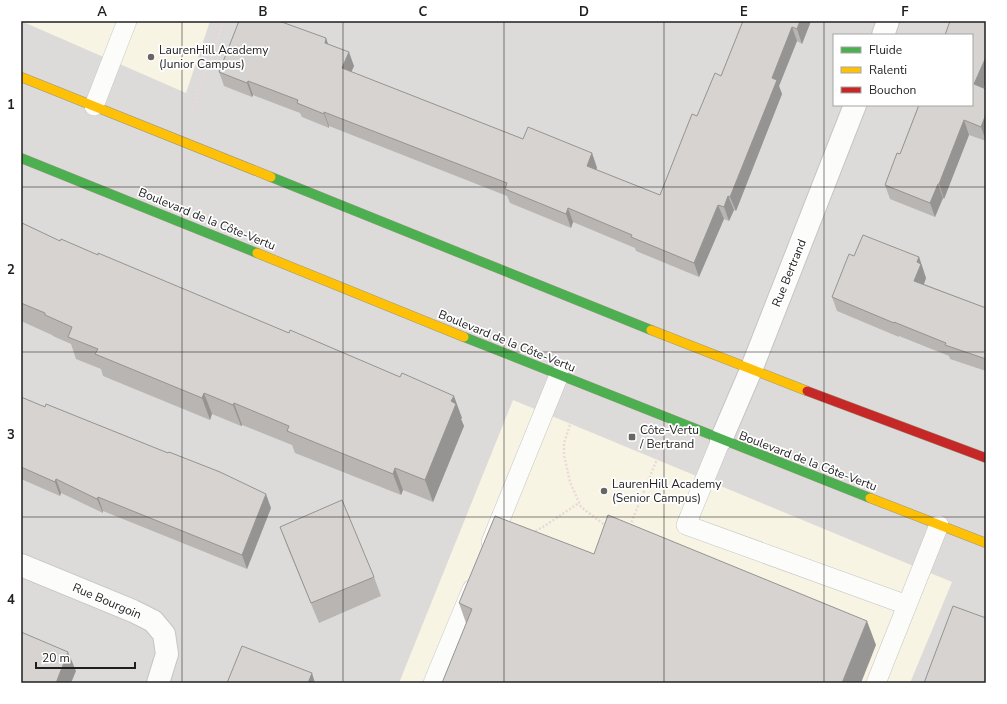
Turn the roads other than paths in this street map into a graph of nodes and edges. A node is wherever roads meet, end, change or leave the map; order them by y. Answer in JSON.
{"nodes":[{"id":1,"x":127,"y":21,"type":"edge"},
{"id":2,"x":888,"y":21,"type":"edge"},
{"id":3,"x":883,"y":34,"type":"edge"},
{"id":4,"x":21,"y":77,"type":"edge"},
{"id":5,"x":94,"y":106,"type":"junction"},
{"id":6,"x":855,"y":106,"type":"edge"},
{"id":7,"x":21,"y":158,"type":"edge"},
{"id":8,"x":751,"y":370,"type":"junction"},
{"id":9,"x":559,"y":375,"type":"junction"},
{"id":10,"x":721,"y":440,"type":"junction"},
{"id":11,"x":986,"y":458,"type":"edge"},
{"id":12,"x":940,"y":525,"type":"junction"},
{"id":13,"x":986,"y":543,"type":"edge"},
{"id":14,"x":21,"y":565,"type":"edge"},
{"id":15,"x":907,"y":605,"type":"junction"},
{"id":16,"x":158,"y":683,"type":"edge"},
{"id":17,"x":433,"y":683,"type":"edge"},
{"id":18,"x":876,"y":683,"type":"edge"}],
"edges":[{"from":1,"to":5,"type":"lane"},
{"from":2,"to":3,"type":"street"},
{"from":4,"to":5,"type":"main road"},
{"from":5,"to":8,"type":"main road"},
{"from":6,"to":8,"type":"street","name":"Rue Bertrand"},
{"from":7,"to":9,"type":"main road","name":"Boulevard de la Côte-Vertu"},
{"from":8,"to":10,"type":"street","name":"Rue Bertrand"},
{"from":8,"to":11,"type":"main road"},
{"from":9,"to":10,"type":"main road","name":"Boulevard de la Côte-Vertu"},
{"from":9,"to":17,"type":"lane"},
{"from":10,"to":12,"type":"main road","name":"Boulevard de la Côte-Vertu"},
{"from":10,"to":15,"type":"lane"},
{"from":12,"to":13,"type":"main road","name":"Boulevard de la Côte-Vertu"},
{"from":12,"to":15,"type":"lane"},
{"from":14,"to":16,"type":"street","name":"Rue Bourgoin"},
{"from":15,"to":18,"type":"lane"}]}
